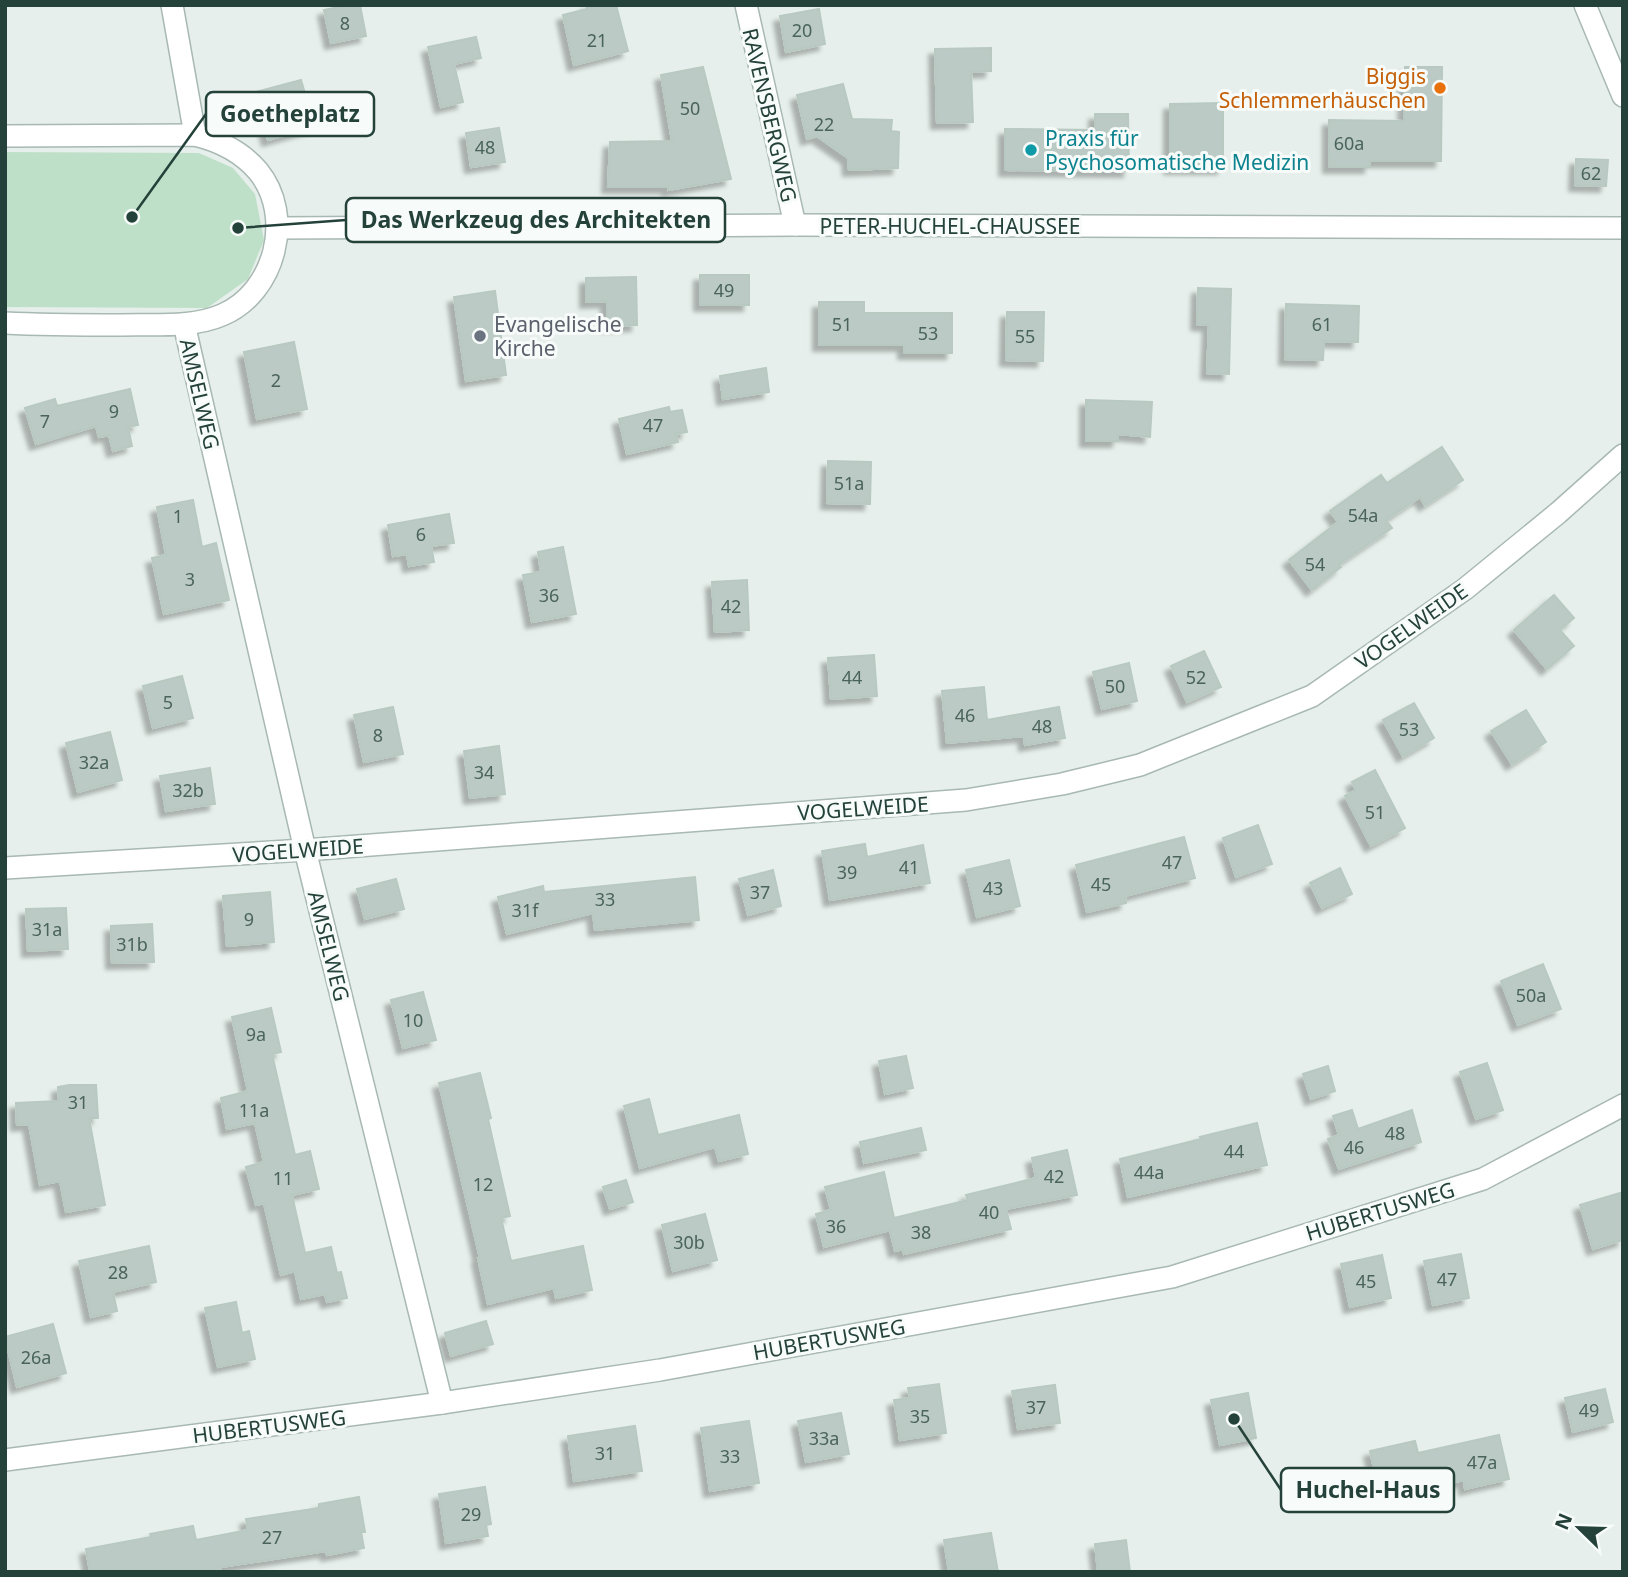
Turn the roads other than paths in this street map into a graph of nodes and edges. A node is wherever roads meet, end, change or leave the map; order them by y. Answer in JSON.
{"nodes":[{"id":1,"x":172,"y":5,"type":"edge"},
{"id":2,"x":746,"y":5,"type":"edge"},
{"id":3,"x":1585,"y":5,"type":"edge"},
{"id":4,"x":1623,"y":96,"type":"edge"},
{"id":5,"x":195,"y":135,"type":"junction"},
{"id":6,"x":5,"y":136,"type":"edge"},
{"id":7,"x":795,"y":225,"type":"junction"},
{"id":8,"x":277,"y":228,"type":"junction"},
{"id":9,"x":1623,"y":228,"type":"edge"},
{"id":10,"x":5,"y":323,"type":"edge"},
{"id":11,"x":184,"y":324,"type":"junction"},
{"id":12,"x":1623,"y":455,"type":"edge"},
{"id":13,"x":305,"y":850,"type":"junction"},
{"id":14,"x":5,"y":868,"type":"edge"},
{"id":15,"x":1623,"y":1105,"type":"edge"},
{"id":16,"x":442,"y":1403,"type":"junction"},
{"id":17,"x":5,"y":1460,"type":"edge"}],
"edges":[{"from":1,"to":5,"type":"street"},
{"from":2,"to":7,"type":"street","name":"RAVENSBERGWEG"},
{"from":3,"to":4,"type":"street"},
{"from":5,"to":6,"type":"street"},
{"from":5,"to":8,"type":"street"},
{"from":7,"to":8,"type":"street","name":"PETER-HUCHEL-CHAUSSEE"},
{"from":7,"to":9,"type":"street","name":"PETER-HUCHEL-CHAUSSEE"},
{"from":8,"to":11,"type":"street"},
{"from":10,"to":11,"type":"street"},
{"from":11,"to":13,"type":"street","name":"AMSELWEG"},
{"from":12,"to":13,"type":"street","name":"VOGELWEIDE"},
{"from":13,"to":14,"type":"street","name":"VOGELWEIDE"},
{"from":13,"to":16,"type":"street","name":"AMSELWEG"},
{"from":15,"to":16,"type":"street","name":"HUBERTUSWEG"},
{"from":16,"to":17,"type":"street","name":"HUBERTUSWEG"}]}
